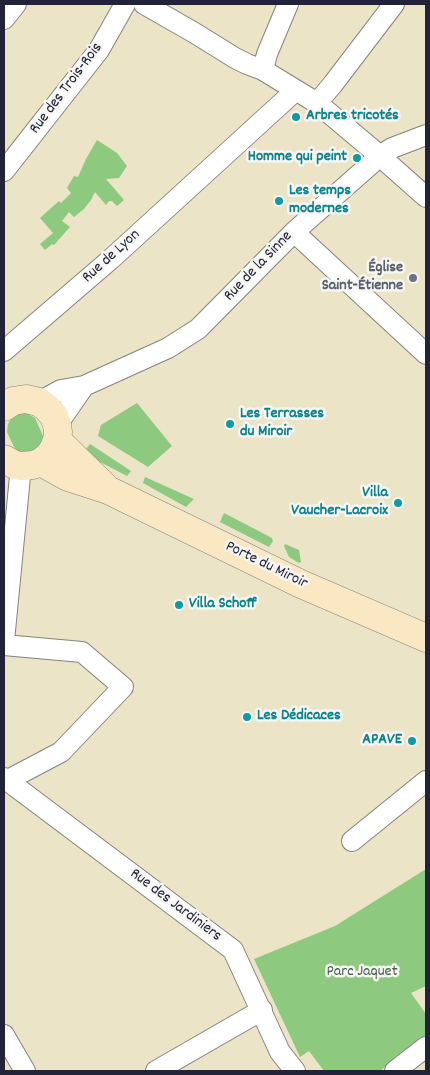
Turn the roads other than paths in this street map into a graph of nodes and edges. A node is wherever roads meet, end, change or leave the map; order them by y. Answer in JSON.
{"nodes":[{"id":1,"x":16,"y":4,"type":"edge"},
{"id":2,"x":125,"y":4,"type":"edge"},
{"id":3,"x":144,"y":4,"type":"edge"},
{"id":4,"x":288,"y":4,"type":"edge"},
{"id":5,"x":394,"y":4,"type":"edge"},
{"id":6,"x":4,"y":19,"type":"edge"},
{"id":7,"x":263,"y":70,"type":"junction"},
{"id":8,"x":295,"y":90,"type":"junction"},
{"id":9,"x":317,"y":103,"type":"junction"},
{"id":10,"x":426,"y":135,"type":"edge"},
{"id":11,"x":380,"y":156,"type":"junction"},
{"id":12,"x":4,"y":171,"type":"edge"},
{"id":13,"x":426,"y":198,"type":"edge"},
{"id":14,"x":294,"y":232,"type":"junction"},
{"id":15,"x":4,"y":352,"type":"edge"},
{"id":16,"x":426,"y":354,"type":"edge"},
{"id":17,"x":84,"y":386,"type":"junction"},
{"id":18,"x":15,"y":401,"type":"edge"},
{"id":19,"x":57,"y":432,"type":"junction"},
{"id":20,"x":22,"y":462,"type":"edge"},
{"id":21,"x":108,"y":490,"type":"junction"},
{"id":22,"x":426,"y":638,"type":"edge"},
{"id":23,"x":4,"y":641,"type":"edge"},
{"id":24,"x":4,"y":645,"type":"edge"},
{"id":25,"x":6,"y":779,"type":"edge"},
{"id":26,"x":426,"y":781,"type":"edge"},
{"id":27,"x":352,"y":841,"type":"dead end"},
{"id":28,"x":262,"y":1010,"type":"junction"},
{"id":29,"x":4,"y":1035,"type":"edge"},
{"id":30,"x":426,"y":1047,"type":"edge"},
{"id":31,"x":25,"y":1071,"type":"edge"},
{"id":32,"x":156,"y":1071,"type":"edge"},
{"id":33,"x":295,"y":1071,"type":"edge"},
{"id":34,"x":395,"y":1071,"type":"edge"}],
"edges":[{"from":1,"to":6,"type":"street"},
{"from":2,"to":12,"type":"street","name":"Rue des Trois-Rois"},
{"from":3,"to":7,"type":"street"},
{"from":4,"to":7,"type":"street"},
{"from":5,"to":9,"type":"street"},
{"from":7,"to":8,"type":"street"},
{"from":8,"to":9,"type":"street"},
{"from":8,"to":15,"type":"street","name":"Rue de Lyon"},
{"from":9,"to":11,"type":"street"},
{"from":10,"to":11,"type":"street","name":"Rue de la Sinne"},
{"from":11,"to":13,"type":"street"},
{"from":11,"to":14,"type":"street","name":"Rue de la Sinne"},
{"from":14,"to":16,"type":"street"},
{"from":14,"to":17,"type":"street","name":"Rue de la Sinne"},
{"from":17,"to":18,"type":"street","name":"Rue de la Sinne"},
{"from":17,"to":19,"type":"street"},
{"from":18,"to":19,"type":"main road","name":"Porte du Miroir"},
{"from":19,"to":20,"type":"main road"},
{"from":19,"to":21,"type":"main road","name":"Porte du Miroir"},
{"from":20,"to":21,"type":"main road","name":"Porte du Miroir"},
{"from":20,"to":23,"type":"street"},
{"from":21,"to":22,"type":"main road","name":"Porte du Miroir"},
{"from":24,"to":25,"type":"street"},
{"from":25,"to":28,"type":"street","name":"Rue des Jardiniers"},
{"from":26,"to":27,"type":"street"},
{"from":28,"to":32,"type":"street"},
{"from":28,"to":33,"type":"street","name":"Rue des Jardiniers"},
{"from":29,"to":31,"type":"street"},
{"from":30,"to":34,"type":"street"}]}
